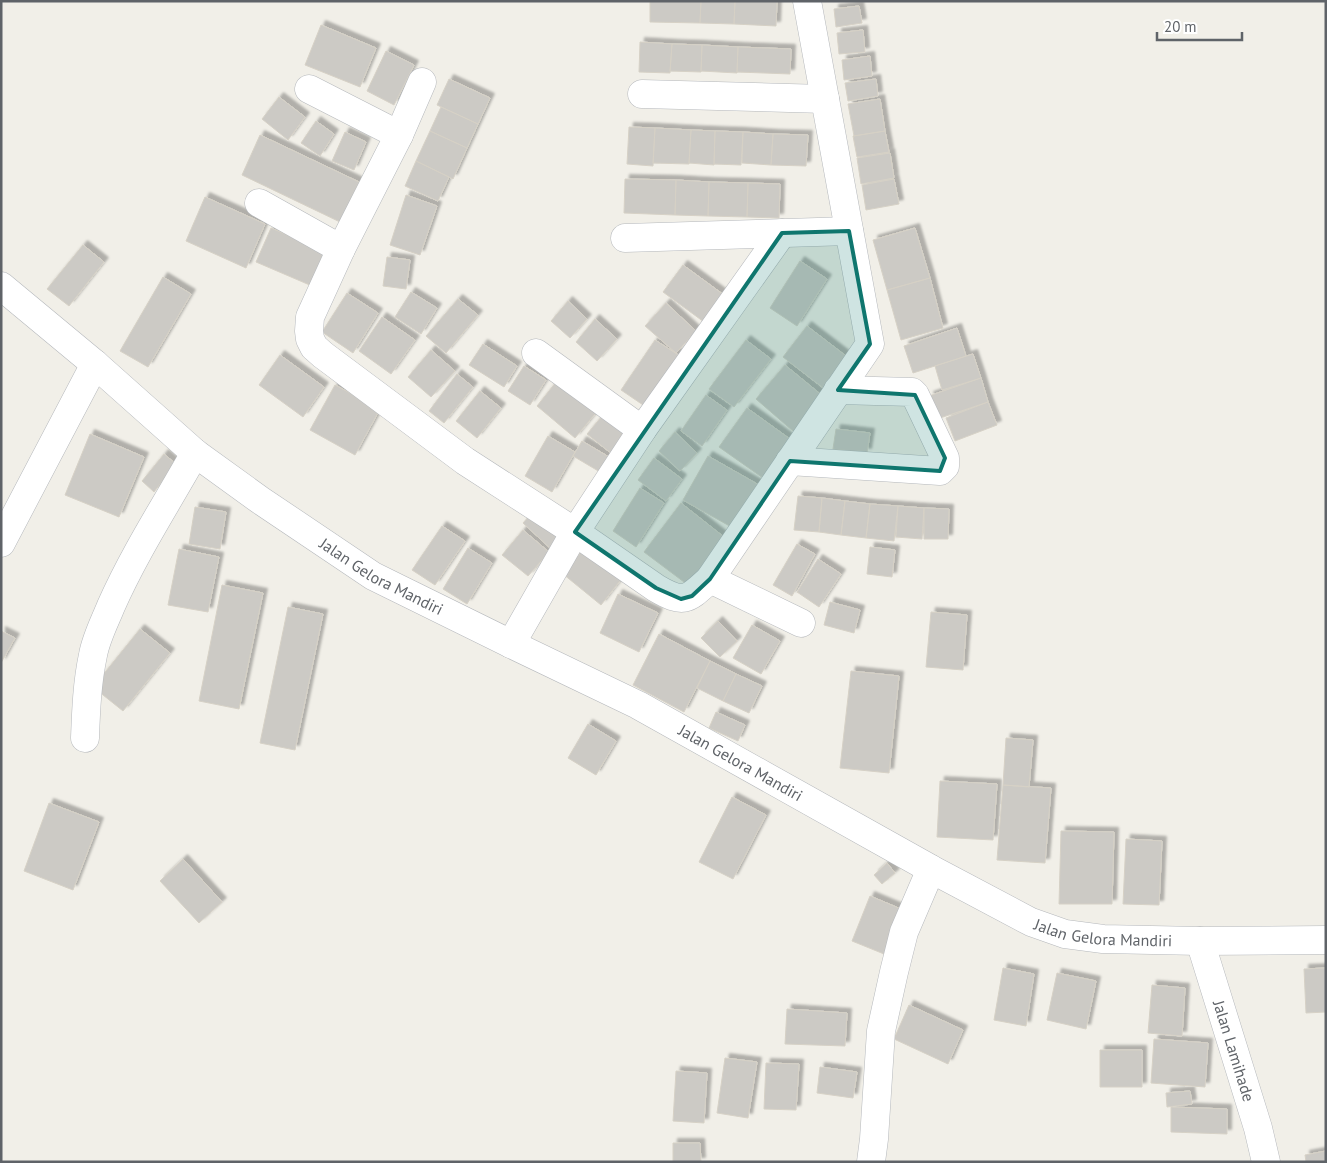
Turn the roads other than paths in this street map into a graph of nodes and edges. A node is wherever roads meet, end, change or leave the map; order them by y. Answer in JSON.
{"nodes":[{"id":1,"x":807,"y":1,"type":"edge"},
{"id":2,"x":422,"y":82,"type":"dead end"},
{"id":3,"x":310,"y":89,"type":"dead end"},
{"id":4,"x":642,"y":94,"type":"dead end"},
{"id":5,"x":825,"y":99,"type":"junction"},
{"id":6,"x":399,"y":135,"type":"junction"},
{"id":7,"x":259,"y":203,"type":"dead end"},
{"id":8,"x":849,"y":231,"type":"junction"},
{"id":9,"x":782,"y":233,"type":"junction"},
{"id":10,"x":625,"y":238,"type":"dead end"},
{"id":11,"x":342,"y":249,"type":"junction"},
{"id":12,"x":1,"y":286,"type":"edge"},
{"id":13,"x":536,"y":352,"type":"dead end"},
{"id":14,"x":95,"y":364,"type":"junction"},
{"id":15,"x":838,"y":390,"type":"junction"},
{"id":16,"x":642,"y":430,"type":"junction"},
{"id":17,"x":195,"y":453,"type":"junction"},
{"id":18,"x":790,"y":461,"type":"junction"},
{"id":19,"x":4,"y":529,"type":"edge"},
{"id":20,"x":574,"y":532,"type":"junction"},
{"id":21,"x":710,"y":578,"type":"junction"},
{"id":22,"x":801,"y":623,"type":"dead end"},
{"id":23,"x":511,"y":644,"type":"junction"},
{"id":24,"x":85,"y":738,"type":"dead end"},
{"id":25,"x":931,"y":869,"type":"junction"},
{"id":26,"x":1326,"y":940,"type":"edge"},
{"id":27,"x":1200,"y":941,"type":"junction"},
{"id":28,"x":870,"y":1162,"type":"edge"},
{"id":29,"x":1266,"y":1162,"type":"edge"}],
"edges":[{"from":1,"to":5,"type":"street"},
{"from":2,"to":6,"type":"street"},
{"from":3,"to":6,"type":"street"},
{"from":4,"to":5,"type":"street"},
{"from":5,"to":8,"type":"street"},
{"from":6,"to":11,"type":"street"},
{"from":7,"to":11,"type":"street"},
{"from":8,"to":9,"type":"street"},
{"from":8,"to":15,"type":"street"},
{"from":9,"to":10,"type":"street"},
{"from":9,"to":16,"type":"street"},
{"from":11,"to":20,"type":"street"},
{"from":12,"to":14,"type":"street","name":"Jalan Gelora Mandiri"},
{"from":13,"to":16,"type":"street"},
{"from":14,"to":17,"type":"street","name":"Jalan Gelora Mandiri"},
{"from":14,"to":19,"type":"street"},
{"from":15,"to":18,"type":"street"},
{"from":15,"to":18,"type":"street"},
{"from":16,"to":20,"type":"street"},
{"from":17,"to":23,"type":"street","name":"Jalan Gelora Mandiri"},
{"from":17,"to":24,"type":"street"},
{"from":18,"to":21,"type":"street"},
{"from":20,"to":21,"type":"street"},
{"from":20,"to":23,"type":"street"},
{"from":21,"to":22,"type":"street"},
{"from":23,"to":25,"type":"street","name":"Jalan Gelora Mandiri"},
{"from":25,"to":27,"type":"street","name":"Jalan Gelora Mandiri"},
{"from":25,"to":28,"type":"street"},
{"from":26,"to":27,"type":"street","name":"Jalan Gelora Mandiri"},
{"from":27,"to":29,"type":"street","name":"Jalan Lamihade"}]}
